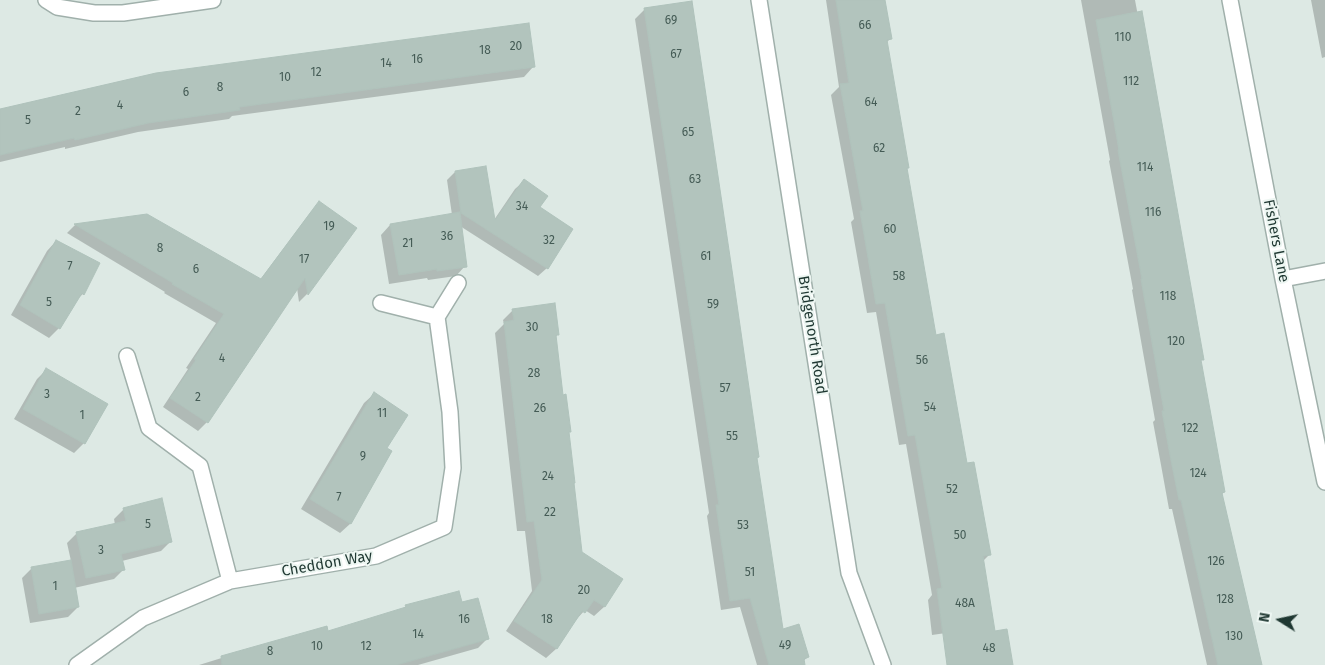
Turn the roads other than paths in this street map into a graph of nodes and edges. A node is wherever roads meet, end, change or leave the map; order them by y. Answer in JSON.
{"nodes":[{"id":1,"x":46,"y":0,"type":"edge"},
{"id":2,"x":213,"y":0,"type":"edge"},
{"id":3,"x":759,"y":0,"type":"edge"},
{"id":4,"x":1230,"y":0,"type":"edge"},
{"id":5,"x":1325,"y":271,"type":"edge"},
{"id":6,"x":1283,"y":279,"type":"junction"},
{"id":7,"x":458,"y":283,"type":"dead end"},
{"id":8,"x":381,"y":302,"type":"dead end"},
{"id":9,"x":437,"y":317,"type":"junction"},
{"id":10,"x":127,"y":356,"type":"dead end"},
{"id":11,"x":1325,"y":482,"type":"edge"},
{"id":12,"x":230,"y":581,"type":"junction"},
{"id":13,"x":77,"y":665,"type":"edge"},
{"id":14,"x":883,"y":665,"type":"edge"}],
"edges":[{"from":1,"to":2,"type":"street"},
{"from":3,"to":14,"type":"street","name":"Bridgenorth Road"},
{"from":4,"to":6,"type":"street","name":"Fishers Lane"},
{"from":5,"to":6,"type":"street"},
{"from":6,"to":11,"type":"street","name":"Fishers Lane"},
{"from":7,"to":9,"type":"street"},
{"from":8,"to":9,"type":"street"},
{"from":9,"to":12,"type":"street","name":"Cheddon Way"},
{"from":10,"to":12,"type":"street"},
{"from":12,"to":13,"type":"street","name":"Cheddon Way"}]}
